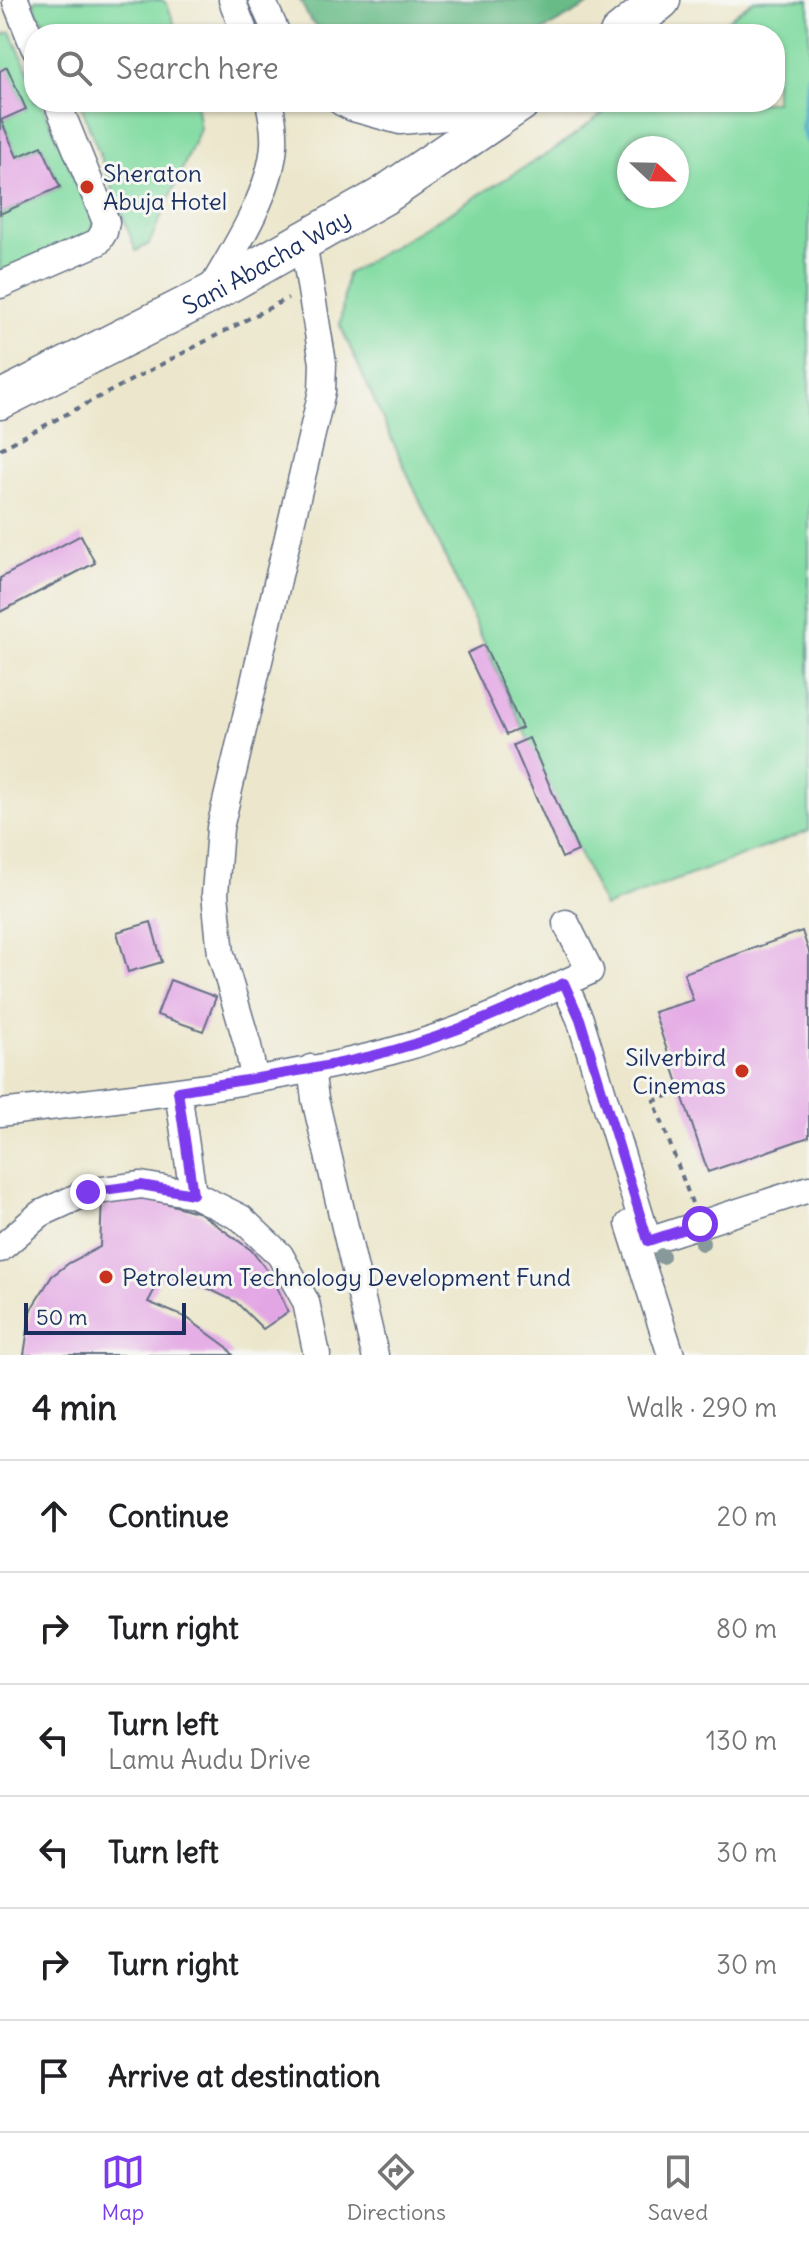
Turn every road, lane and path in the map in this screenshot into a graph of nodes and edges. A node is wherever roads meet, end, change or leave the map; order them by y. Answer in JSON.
{"nodes":[{"id":1,"x":232,"y":0,"type":"edge"},
{"id":2,"x":661,"y":0,"type":"edge"},
{"id":3,"x":16,"y":1,"type":"edge"},
{"id":4,"x":25,"y":24,"type":"edge"},
{"id":5,"x":241,"y":24,"type":"edge"},
{"id":6,"x":631,"y":24,"type":"edge"},
{"id":7,"x":0,"y":25,"type":"edge"},
{"id":8,"x":61,"y":112,"type":"edge"},
{"id":9,"x":270,"y":112,"type":"edge"},
{"id":10,"x":367,"y":112,"type":"edge"},
{"id":11,"x":475,"y":112,"type":"edge"},
{"id":12,"x":506,"y":112,"type":"edge"},
{"id":13,"x":303,"y":242,"type":"junction"},
{"id":14,"x":0,"y":285,"type":"edge"},
{"id":15,"x":310,"y":286,"type":"junction"},
{"id":16,"x":208,"y":295,"type":"junction"},
{"id":17,"x":0,"y":400,"type":"edge"},
{"id":18,"x":0,"y":449,"type":"edge"},
{"id":19,"x":566,"y":923,"type":"dead end"},
{"id":20,"x":564,"y":983,"type":"junction"},
{"id":21,"x":580,"y":1019,"type":"junction"},
{"id":22,"x":311,"y":1068,"type":"junction"},
{"id":23,"x":254,"y":1078,"type":"junction"},
{"id":24,"x":178,"y":1091,"type":"junction"},
{"id":25,"x":681,"y":1091,"type":"dead end"},
{"id":26,"x":0,"y":1113,"type":"edge"},
{"id":27,"x":809,"y":1189,"type":"edge"},
{"id":28,"x":193,"y":1194,"type":"junction"},
{"id":29,"x":700,"y":1224,"type":"junction"},
{"id":30,"x":0,"y":1249,"type":"edge"},
{"id":31,"x":317,"y":1355,"type":"edge"},
{"id":32,"x":375,"y":1355,"type":"edge"},
{"id":33,"x":671,"y":1355,"type":"edge"}],
"edges":[{"from":1,"to":5,"type":"street"},
{"from":2,"to":6,"type":"highway"},
{"from":3,"to":4,"type":"street"},
{"from":3,"to":7,"type":"street"},
{"from":8,"to":14,"type":"street"},
{"from":9,"to":16,"type":"street"},
{"from":10,"to":11,"type":"street"},
{"from":12,"to":13,"type":"highway","name":"Sani Abacha Way"},
{"from":13,"to":15,"type":"street"},
{"from":13,"to":16,"type":"highway","name":"Sani Abacha Way"},
{"from":15,"to":18,"type":"path"},
{"from":15,"to":23,"type":"street"},
{"from":16,"to":17,"type":"highway","name":"Sani Abacha Way"},
{"from":19,"to":20,"type":"street"},
{"from":20,"to":21,"type":"street"},
{"from":20,"to":22,"type":"street"},
{"from":21,"to":29,"type":"street"},
{"from":21,"to":33,"type":"street"},
{"from":22,"to":23,"type":"street"},
{"from":22,"to":32,"type":"street"},
{"from":23,"to":24,"type":"street"},
{"from":24,"to":26,"type":"street"},
{"from":24,"to":28,"type":"street"},
{"from":25,"to":29,"type":"path"},
{"from":27,"to":29,"type":"street"},
{"from":28,"to":30,"type":"street"},
{"from":28,"to":31,"type":"street"}]}
